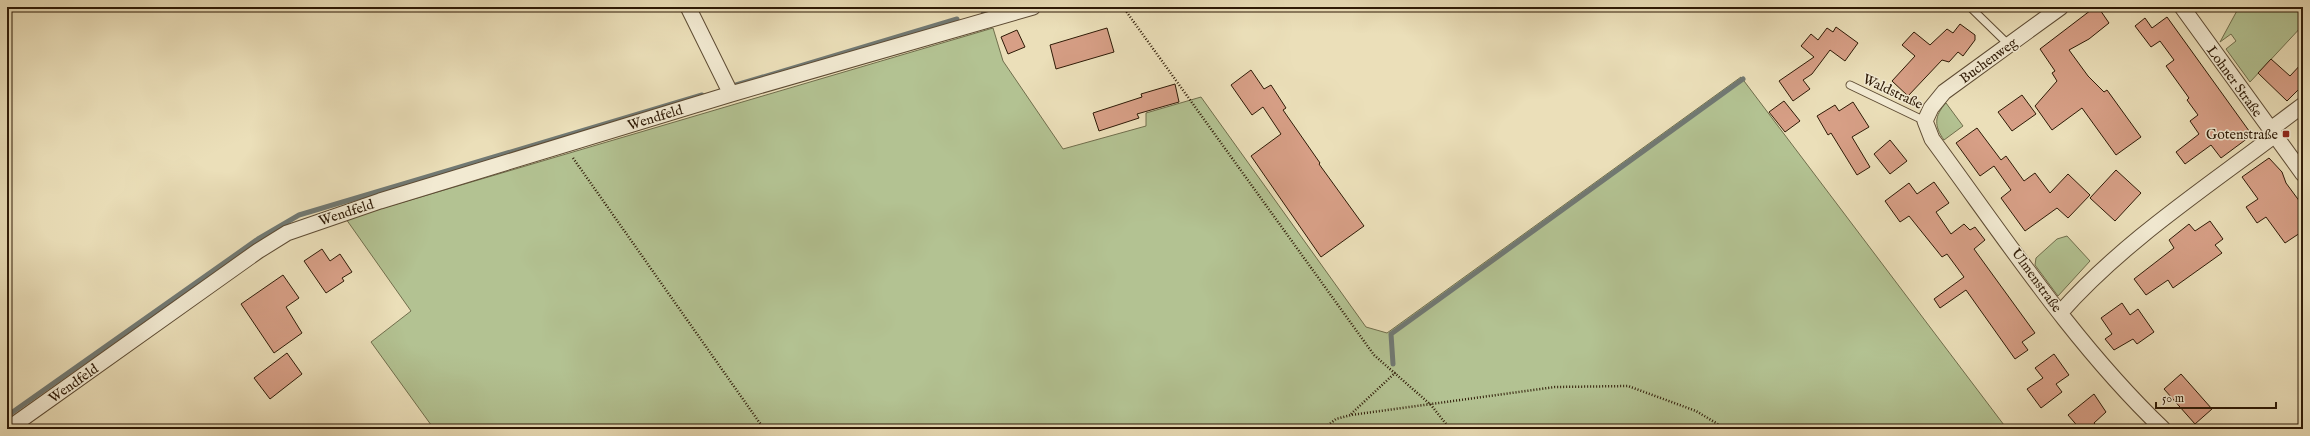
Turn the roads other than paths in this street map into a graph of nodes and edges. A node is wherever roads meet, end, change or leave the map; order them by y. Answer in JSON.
{"nodes":[{"id":1,"x":688,"y":7,"type":"edge"},
{"id":2,"x":1034,"y":7,"type":"edge"},
{"id":3,"x":1970,"y":7,"type":"edge"},
{"id":4,"x":2061,"y":7,"type":"edge"},
{"id":5,"x":2182,"y":7,"type":"edge"},
{"id":6,"x":2009,"y":45,"type":"junction"},
{"id":7,"x":1850,"y":85,"type":"dead end"},
{"id":8,"x":731,"y":94,"type":"junction"},
{"id":9,"x":2303,"y":105,"type":"edge"},
{"id":10,"x":1925,"y":121,"type":"junction"},
{"id":11,"x":2273,"y":132,"type":"junction"},
{"id":12,"x":2303,"y":174,"type":"edge"},
{"id":13,"x":2060,"y":313,"type":"junction"},
{"id":14,"x":8,"y":429,"type":"edge"},
{"id":15,"x":2163,"y":429,"type":"edge"}],
"edges":[{"from":1,"to":8,"type":"street"},
{"from":2,"to":8,"type":"street","name":"Wendfeld"},
{"from":3,"to":6,"type":"lane"},
{"from":4,"to":6,"type":"street","name":"Buchenweg"},
{"from":5,"to":11,"type":"street","name":"Lohner Straße"},
{"from":6,"to":10,"type":"street","name":"Buchenweg"},
{"from":7,"to":10,"type":"lane","name":"Waldstraße"},
{"from":8,"to":14,"type":"street","name":"Wendfeld"},
{"from":9,"to":11,"type":"street"},
{"from":10,"to":13,"type":"street","name":"Ulmenstraße"},
{"from":11,"to":12,"type":"street","name":"Lohner Straße"},
{"from":11,"to":13,"type":"street"},
{"from":13,"to":15,"type":"street","name":"Ulmenstraße"}]}
